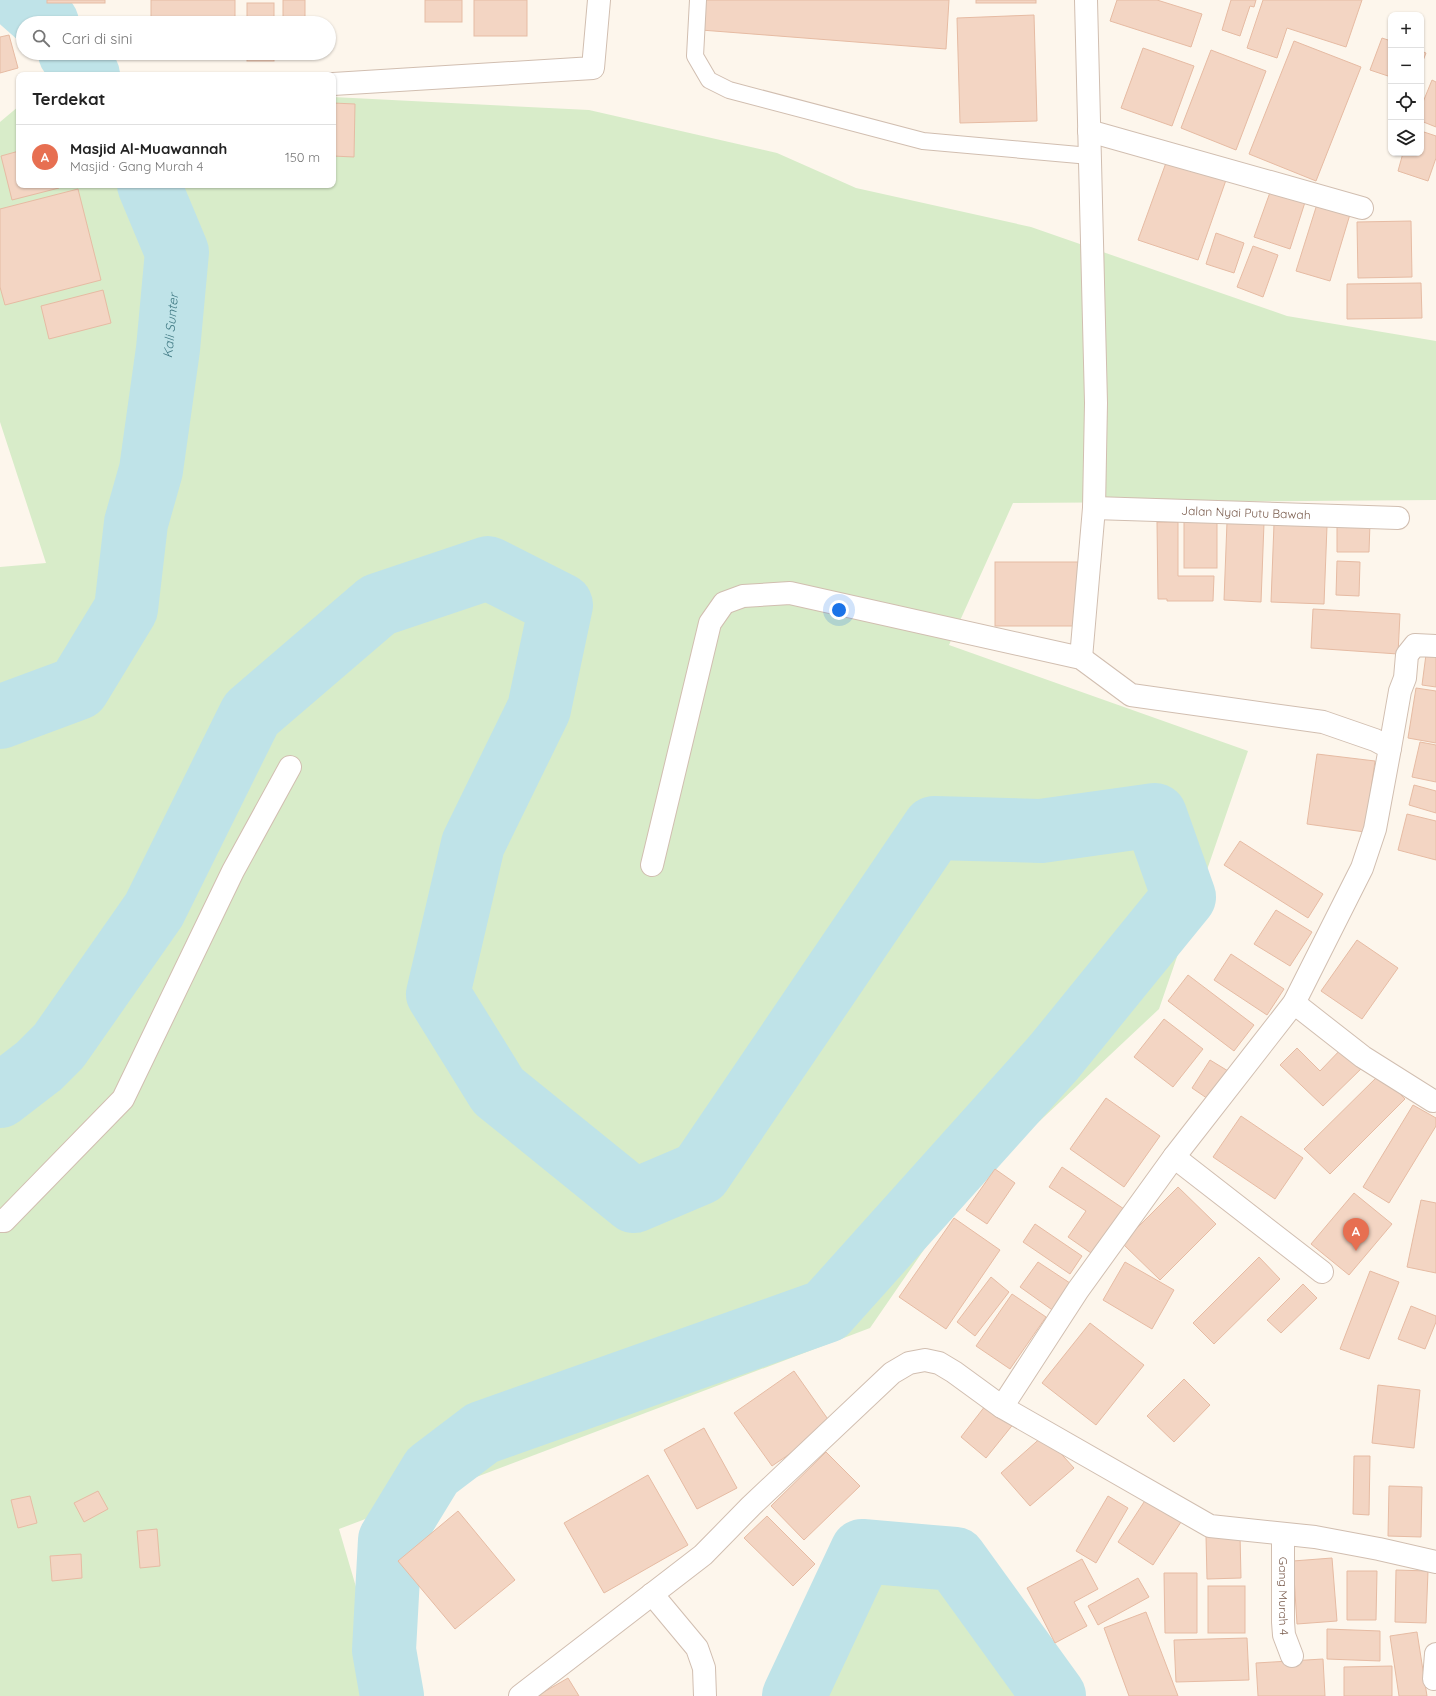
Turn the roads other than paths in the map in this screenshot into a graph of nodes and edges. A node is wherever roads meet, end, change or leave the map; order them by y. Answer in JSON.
{"nodes":[{"id":1,"x":599,"y":0,"type":"edge"},
{"id":2,"x":698,"y":0,"type":"edge"},
{"id":3,"x":1086,"y":0,"type":"edge"},
{"id":4,"x":336,"y":84,"type":"edge"},
{"id":5,"x":1089,"y":131,"type":"junction"},
{"id":6,"x":1090,"y":156,"type":"junction"},
{"id":7,"x":1362,"y":208,"type":"dead end"},
{"id":8,"x":1094,"y":508,"type":"junction"},
{"id":9,"x":1398,"y":518,"type":"dead end"},
{"id":10,"x":1436,"y":646,"type":"edge"},
{"id":11,"x":1081,"y":658,"type":"junction"},
{"id":12,"x":1390,"y":748,"type":"junction"},
{"id":13,"x":290,"y":766,"type":"dead end"},
{"id":14,"x":652,"y":865,"type":"dead end"},
{"id":15,"x":1294,"y":1002,"type":"junction"},
{"id":16,"x":1434,"y":1101,"type":"dead end"},
{"id":17,"x":1174,"y":1157,"type":"junction"},
{"id":18,"x":0,"y":1221,"type":"edge"},
{"id":19,"x":1322,"y":1272,"type":"dead end"},
{"id":20,"x":1002,"y":1408,"type":"junction"},
{"id":21,"x":1283,"y":1534,"type":"junction"},
{"id":22,"x":1436,"y":1562,"type":"edge"},
{"id":23,"x":652,"y":1594,"type":"junction"},
{"id":24,"x":1436,"y":1654,"type":"edge"},
{"id":25,"x":1292,"y":1656,"type":"dead end"},
{"id":26,"x":1434,"y":1679,"type":"dead end"},
{"id":27,"x":520,"y":1696,"type":"edge"},
{"id":28,"x":705,"y":1696,"type":"edge"}],
"edges":[{"from":1,"to":4,"type":"street"},
{"from":2,"to":6,"type":"lane"},
{"from":3,"to":5,"type":"street"},
{"from":5,"to":6,"type":"street"},
{"from":5,"to":7,"type":"street"},
{"from":6,"to":8,"type":"street"},
{"from":8,"to":9,"type":"street","name":"Jalan Nyai Putu Bawah"},
{"from":8,"to":11,"type":"street"},
{"from":10,"to":12,"type":"street"},
{"from":11,"to":12,"type":"street"},
{"from":11,"to":14,"type":"street"},
{"from":12,"to":15,"type":"street"},
{"from":13,"to":18,"type":"street"},
{"from":15,"to":16,"type":"street"},
{"from":15,"to":17,"type":"street"},
{"from":17,"to":19,"type":"street"},
{"from":17,"to":20,"type":"street"},
{"from":20,"to":21,"type":"street"},
{"from":20,"to":23,"type":"street"},
{"from":21,"to":22,"type":"street"},
{"from":21,"to":25,"type":"street","name":"Gang Murah 4"},
{"from":23,"to":27,"type":"street"},
{"from":23,"to":28,"type":"street"},
{"from":24,"to":26,"type":"street"}]}
